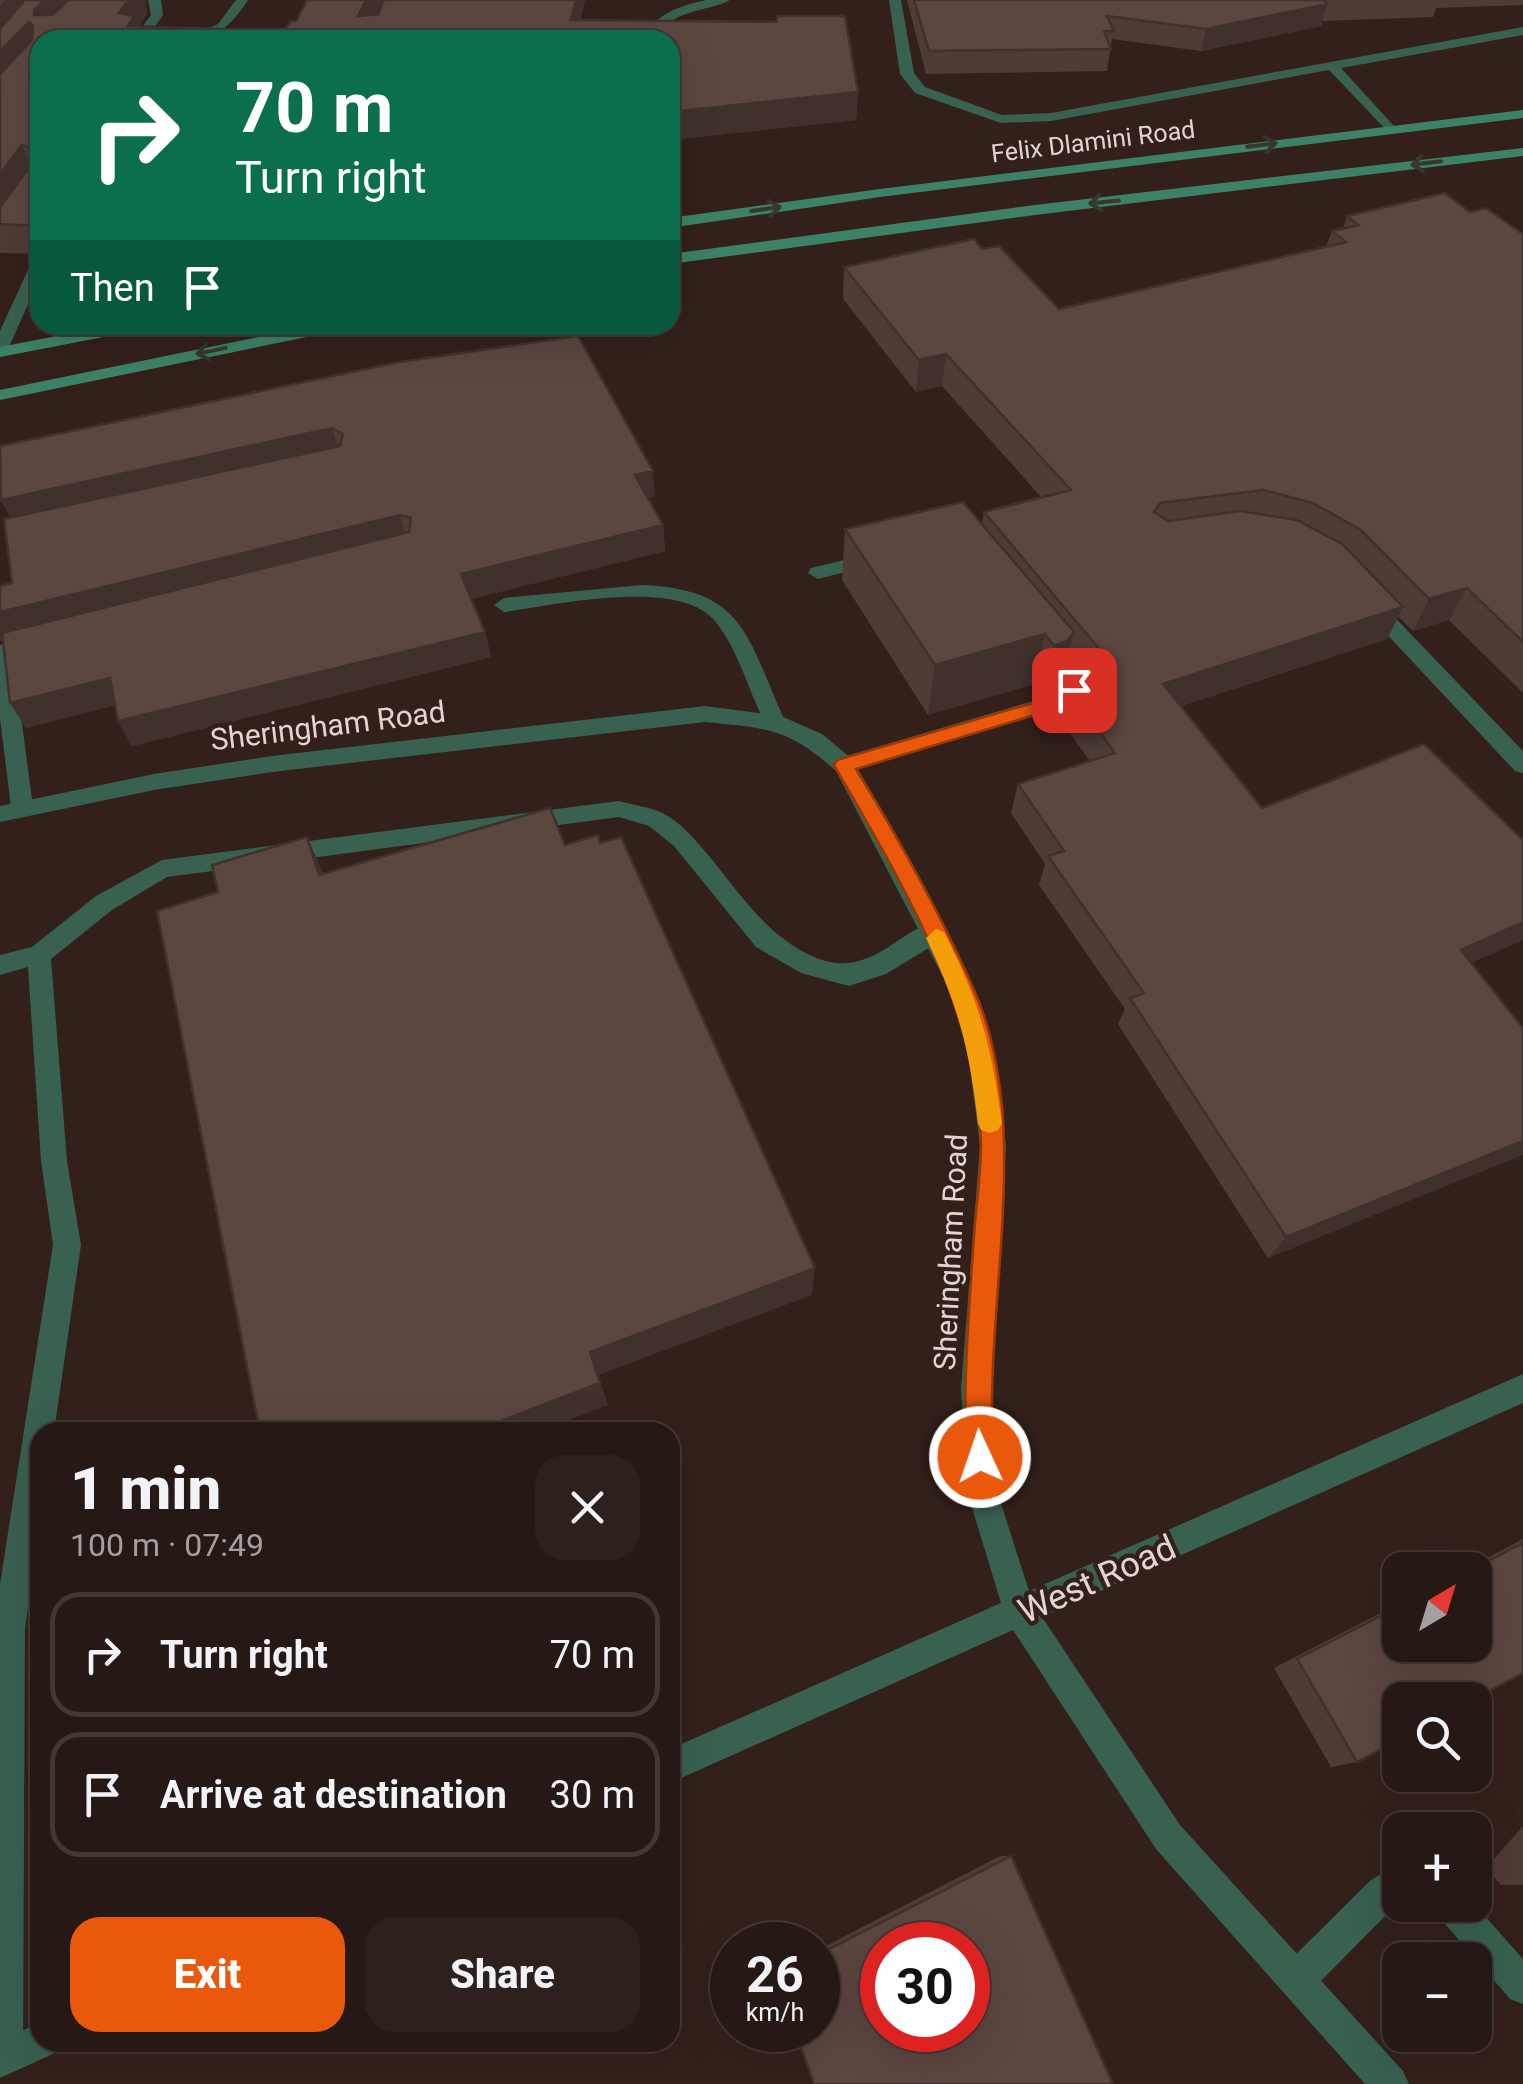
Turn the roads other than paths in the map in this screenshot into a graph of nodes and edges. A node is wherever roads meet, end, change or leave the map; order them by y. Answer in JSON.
{"nodes":[{"id":1,"x":154,"y":0,"type":"edge"},
{"id":2,"x":242,"y":0,"type":"edge"},
{"id":3,"x":724,"y":0,"type":"edge"},
{"id":4,"x":895,"y":0,"type":"edge"},
{"id":5,"x":146,"y":30,"type":"edge"},
{"id":6,"x":217,"y":30,"type":"edge"},
{"id":7,"x":654,"y":30,"type":"edge"},
{"id":8,"x":1523,"y":31,"type":"edge"},
{"id":9,"x":1332,"y":66,"type":"junction"},
{"id":10,"x":1523,"y":114,"type":"edge"},
{"id":11,"x":1389,"y":129,"type":"junction"},
{"id":12,"x":1523,"y":152,"type":"edge"},
{"id":13,"x":680,"y":222,"type":"edge"},
{"id":14,"x":680,"y":259,"type":"edge"},
{"id":15,"x":30,"y":283,"type":"edge"},
{"id":16,"x":86,"y":335,"type":"edge"},
{"id":17,"x":292,"y":335,"type":"edge"},
{"id":18,"x":0,"y":351,"type":"edge"},
{"id":19,"x":0,"y":396,"type":"edge"},
{"id":20,"x":900,"y":552,"type":"edge"},
{"id":21,"x":818,"y":573,"type":"dead end"},
{"id":22,"x":1362,"y":596,"type":"edge"},
{"id":23,"x":504,"y":605,"type":"dead end"},
{"id":24,"x":1033,"y":626,"type":"edge"},
{"id":25,"x":60,"y":636,"type":"edge"},
{"id":26,"x":774,"y":721,"type":"junction"},
{"id":27,"x":844,"y":765,"type":"junction"},
{"id":28,"x":1523,"y":765,"type":"edge"},
{"id":29,"x":11,"y":810,"type":"edge"},
{"id":30,"x":934,"y":933,"type":"junction"},
{"id":31,"x":39,"y":955,"type":"junction"},
{"id":32,"x":0,"y":965,"type":"edge"},
{"id":33,"x":1523,"y":1388,"type":"edge"},
{"id":34,"x":40,"y":1422,"type":"edge"},
{"id":35,"x":30,"y":1491,"type":"edge"},
{"id":36,"x":1020,"y":1613,"type":"junction"},
{"id":37,"x":680,"y":1762,"type":"edge"},
{"id":38,"x":1382,"y":1894,"type":"edge"},
{"id":39,"x":1466,"y":1922,"type":"edge"},
{"id":40,"x":1297,"y":1979,"type":"junction"},
{"id":41,"x":1523,"y":1986,"type":"edge"},
{"id":42,"x":30,"y":2045,"type":"edge"},
{"id":43,"x":2,"y":2058,"type":"edge"},
{"id":44,"x":1390,"y":2084,"type":"edge"}],
"edges":[{"from":1,"to":5,"type":"street"},
{"from":2,"to":6,"type":"street"},
{"from":3,"to":7,"type":"street"},
{"from":4,"to":9,"type":"street"},
{"from":8,"to":9,"type":"street"},
{"from":9,"to":11,"type":"street"},
{"from":10,"to":11,"type":"main road","name":"Felix Dlamini Road"},
{"from":13,"to":11,"type":"main road","name":"Felix Dlamini Road","one_way":true},
{"from":12,"to":14,"type":"main road","one_way":true},
{"from":15,"to":18,"type":"street"},
{"from":16,"to":18,"type":"main road"},
{"from":17,"to":19,"type":"main road","one_way":true},
{"from":20,"to":21,"type":"street"},
{"from":22,"to":28,"type":"street"},
{"from":23,"to":26,"type":"street"},
{"from":24,"to":27,"type":"street"},
{"from":25,"to":29,"type":"street"},
{"from":26,"to":27,"type":"street","name":"Sheringham Road"},
{"from":26,"to":29,"type":"street","name":"Sheringham Road"},
{"from":27,"to":30,"type":"street","name":"Sheringham Road"},
{"from":30,"to":31,"type":"street"},
{"from":30,"to":36,"type":"street","name":"Sheringham Road"},
{"from":31,"to":32,"type":"street"},
{"from":31,"to":34,"type":"street"},
{"from":33,"to":36,"type":"street","name":"West Road"},
{"from":35,"to":43,"type":"street"},
{"from":36,"to":37,"type":"street","name":"West Road"},
{"from":36,"to":40,"type":"street","name":"Sheringham Road"},
{"from":38,"to":40,"type":"street"},
{"from":39,"to":41,"type":"street"},
{"from":40,"to":44,"type":"street","name":"Sheringham Road"},
{"from":42,"to":43,"type":"street"}]}
